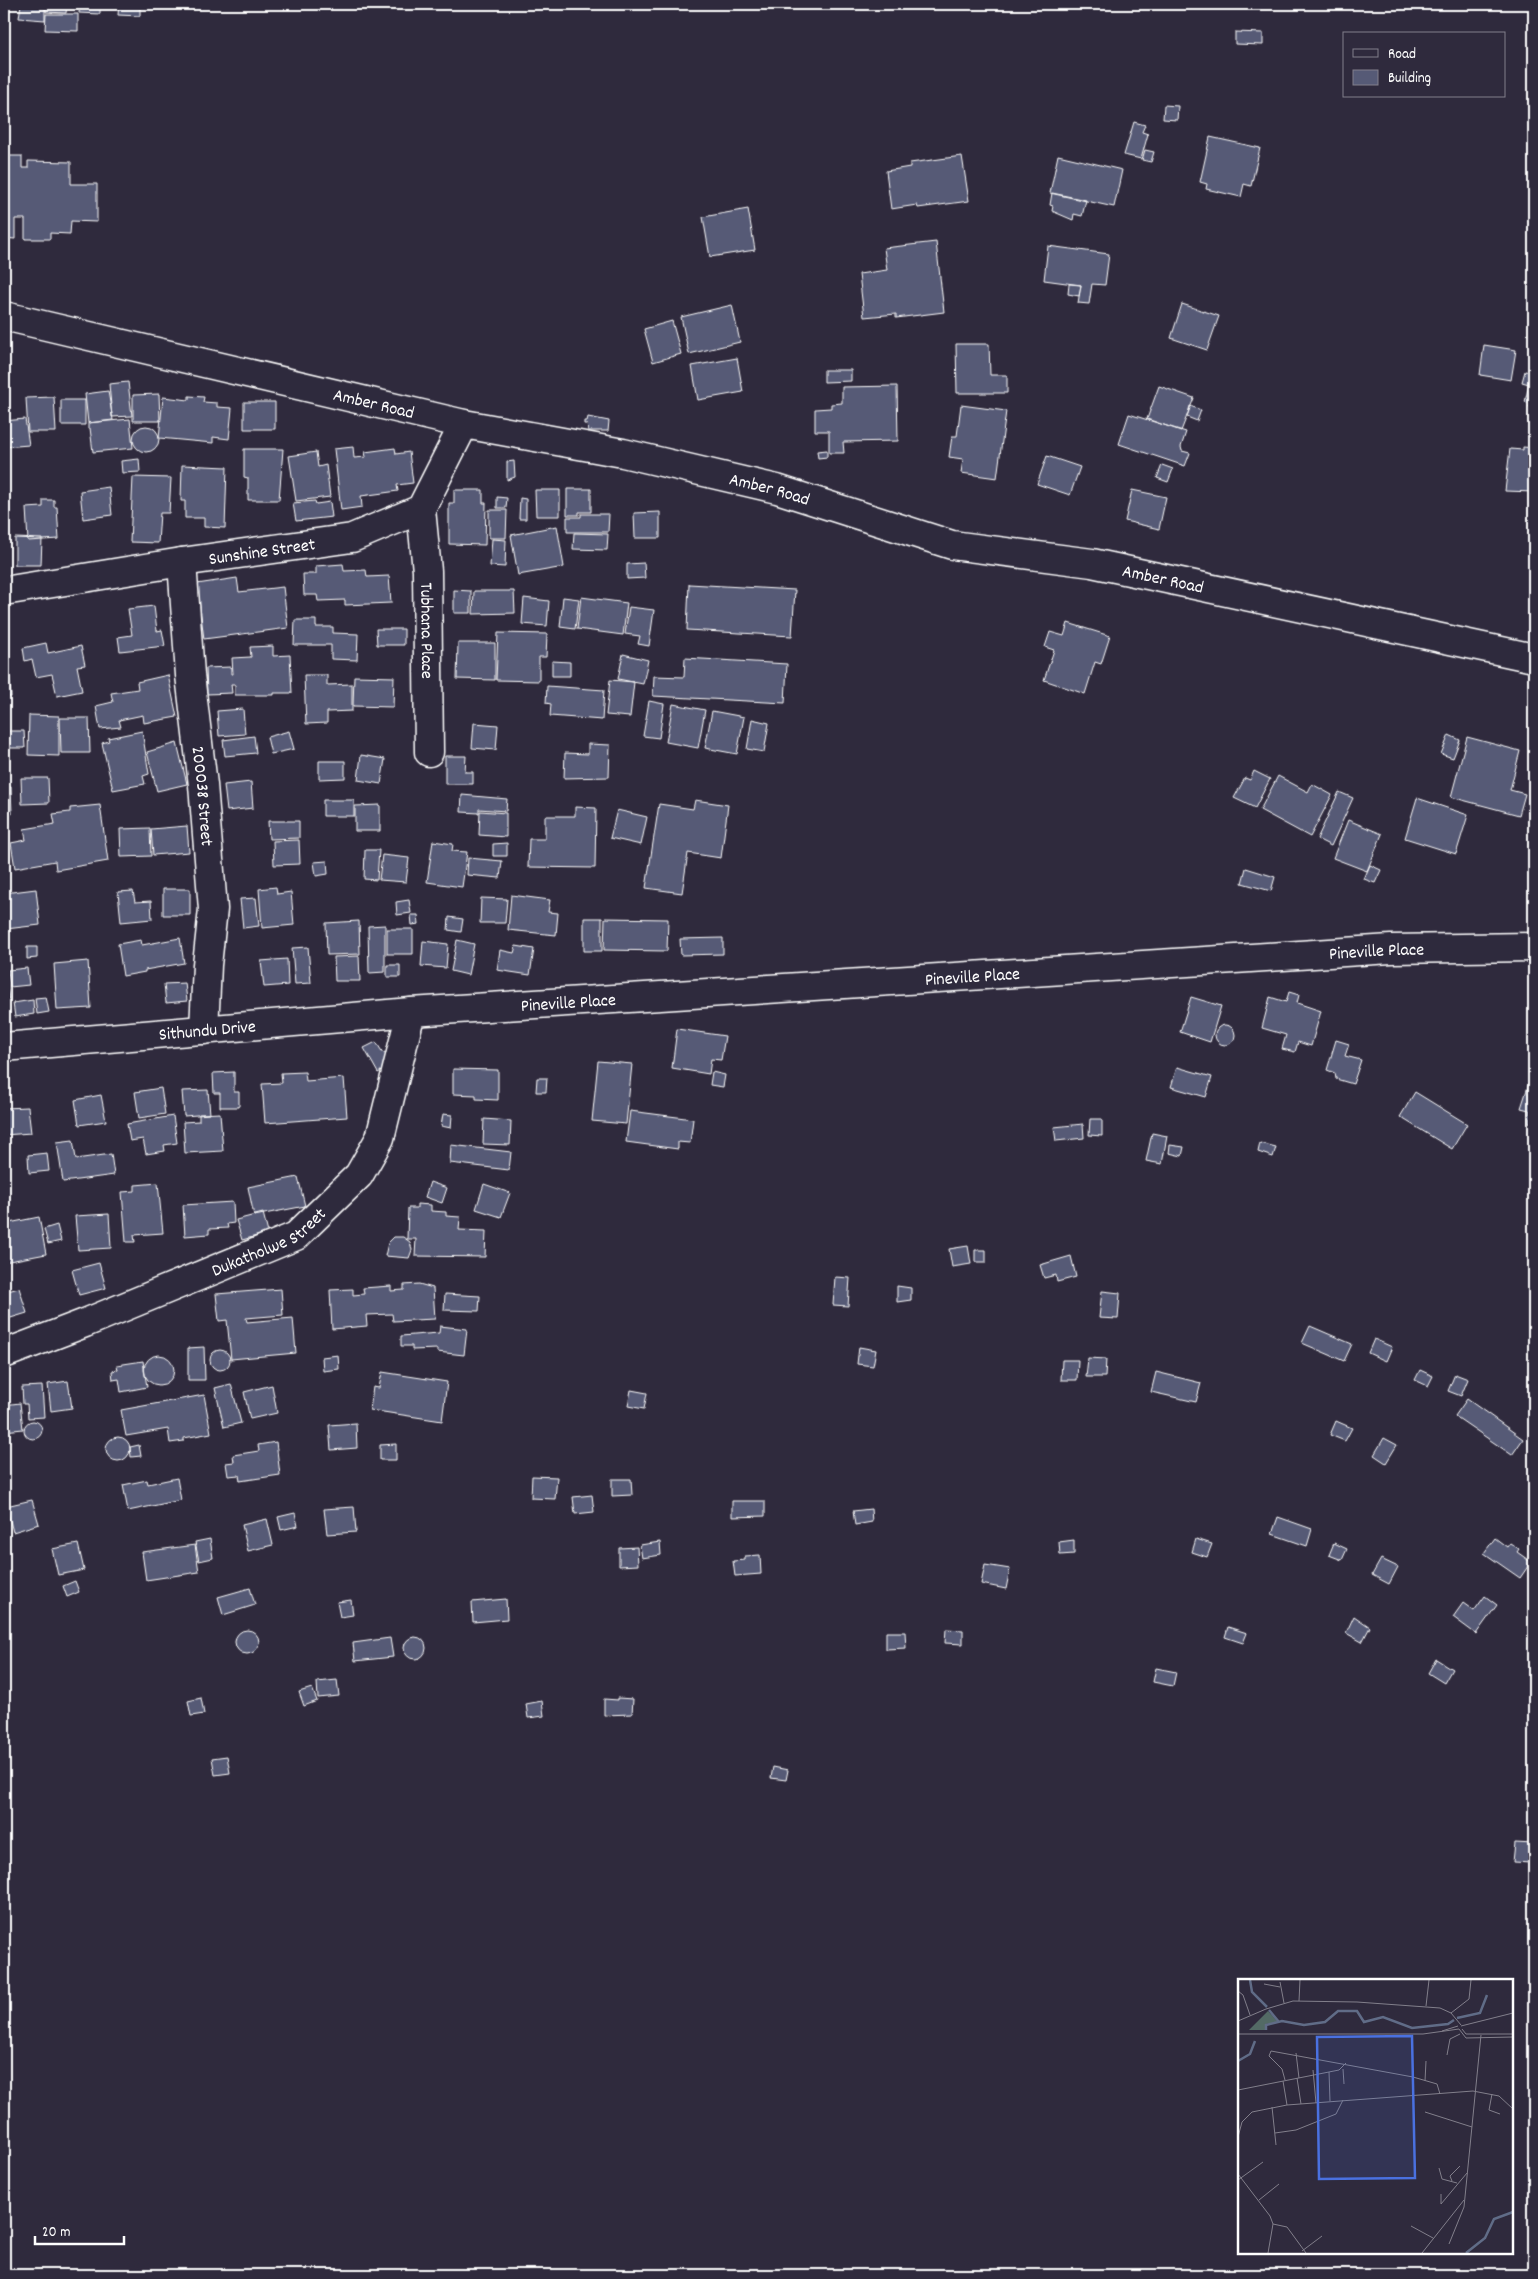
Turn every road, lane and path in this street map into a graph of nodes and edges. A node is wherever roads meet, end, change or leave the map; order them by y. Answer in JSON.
{"nodes":[{"id":1,"x":4,"y":316,"type":"edge"},
{"id":2,"x":464,"y":424,"type":"junction"},
{"id":3,"x":421,"y":509,"type":"junction"},
{"id":4,"x":182,"y":562,"type":"junction"},
{"id":5,"x":4,"y":591,"type":"edge"},
{"id":6,"x":1534,"y":658,"type":"edge"},
{"id":7,"x":429,"y":752,"type":"dead end"},
{"id":8,"x":1534,"y":947,"type":"edge"},
{"id":9,"x":411,"y":1012,"type":"junction"},
{"id":10,"x":204,"y":1030,"type":"junction"},
{"id":11,"x":4,"y":1047,"type":"edge"},
{"id":12,"x":4,"y":1354,"type":"edge"}],
"edges":[{"from":1,"to":2,"type":"street","name":"Amber Road"},
{"from":2,"to":3,"type":"street"},
{"from":2,"to":6,"type":"street","name":"Amber Road"},
{"from":3,"to":4,"type":"street","name":"Sunshine Street"},
{"from":3,"to":7,"type":"street","name":"Tubhana Place"},
{"from":4,"to":5,"type":"street","name":"Sunshine Street"},
{"from":4,"to":10,"type":"street","name":"200038 Street"},
{"from":8,"to":9,"type":"street","name":"Pineville Place"},
{"from":9,"to":10,"type":"street","name":"Sithundu Drive"},
{"from":9,"to":12,"type":"street","name":"Dukatholwe Street"},
{"from":10,"to":11,"type":"street","name":"Sithundu Drive"}]}
